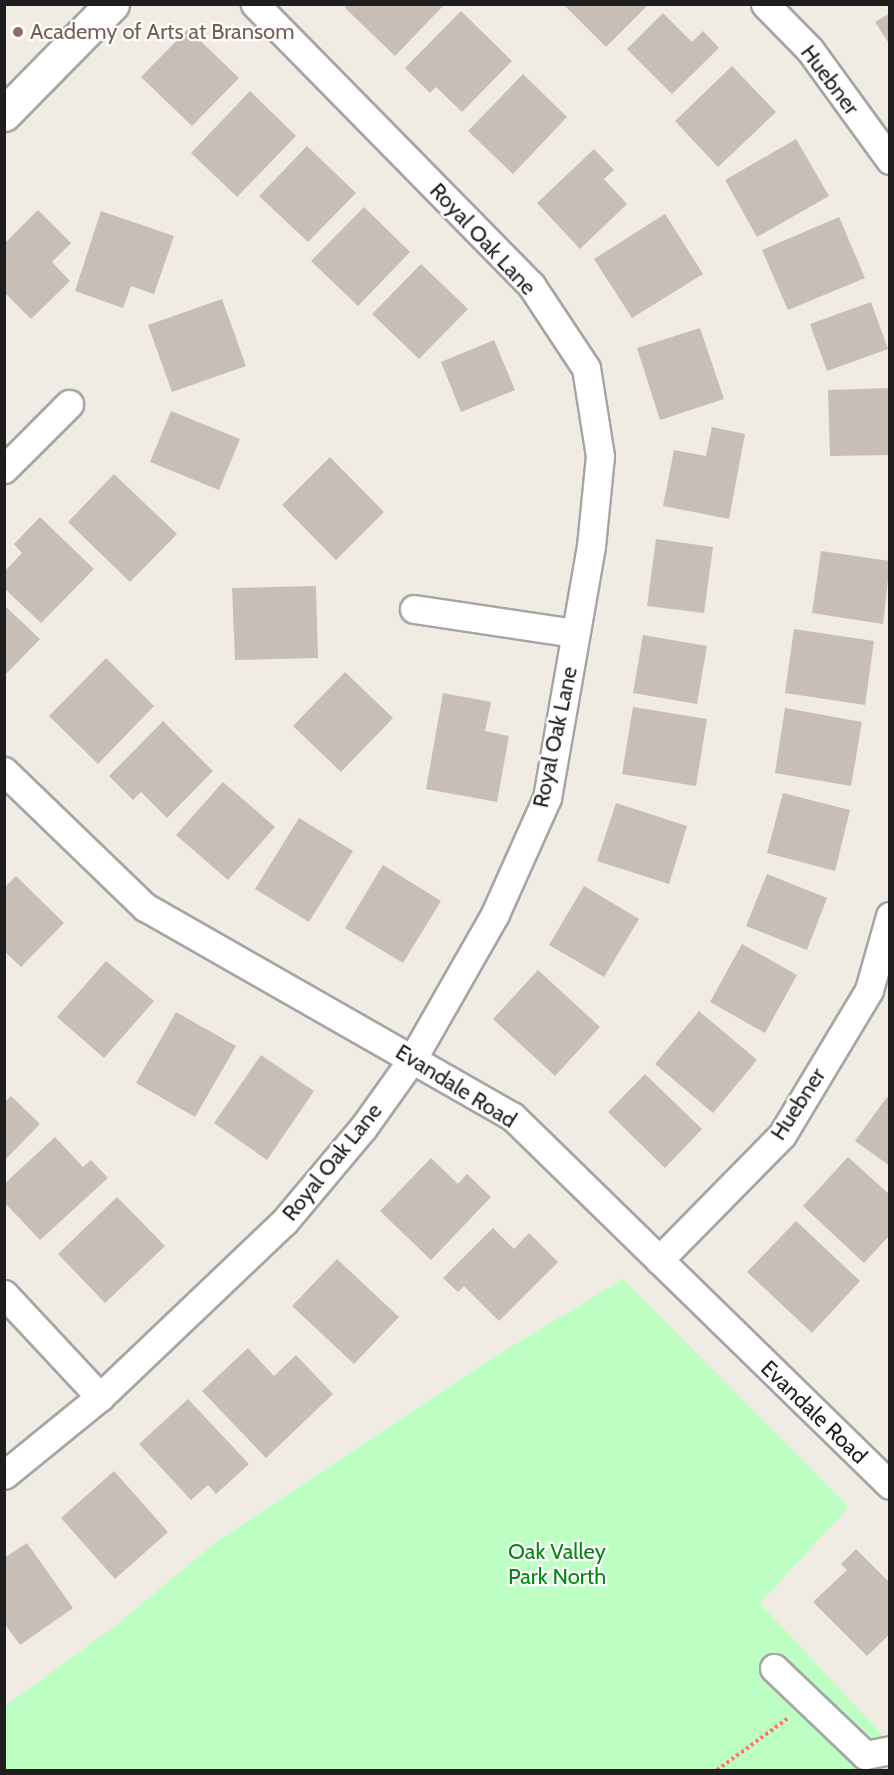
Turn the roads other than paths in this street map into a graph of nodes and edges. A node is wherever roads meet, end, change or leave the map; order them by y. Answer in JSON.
{"nodes":[{"id":1,"x":112,"y":4,"type":"edge"},
{"id":2,"x":255,"y":4,"type":"edge"},
{"id":3,"x":765,"y":4,"type":"edge"},
{"id":4,"x":4,"y":114,"type":"edge"},
{"id":5,"x":890,"y":160,"type":"edge"},
{"id":6,"x":69,"y":404,"type":"dead end"},
{"id":7,"x":4,"y":469,"type":"edge"},
{"id":8,"x":414,"y":609,"type":"dead end"},
{"id":9,"x":575,"y":633,"type":"junction"},
{"id":10,"x":4,"y":771,"type":"edge"},
{"id":11,"x":890,"y":916,"type":"edge"},
{"id":12,"x":413,"y":1058,"type":"junction"},
{"id":13,"x":659,"y":1260,"type":"junction"},
{"id":14,"x":4,"y":1294,"type":"edge"},
{"id":15,"x":100,"y":1397,"type":"junction"},
{"id":16,"x":4,"y":1474,"type":"edge"},
{"id":17,"x":890,"y":1485,"type":"edge"},
{"id":18,"x":774,"y":1668,"type":"dead end"},
{"id":19,"x":890,"y":1750,"type":"edge"}],
"edges":[{"from":1,"to":4,"type":"street"},
{"from":2,"to":9,"type":"street","name":"Royal Oak Lane"},
{"from":3,"to":5,"type":"street","name":"Huebner"},
{"from":6,"to":7,"type":"street"},
{"from":8,"to":9,"type":"street"},
{"from":9,"to":12,"type":"street","name":"Royal Oak Lane"},
{"from":10,"to":12,"type":"street","name":"Evandale Road"},
{"from":11,"to":13,"type":"street","name":"Huebner"},
{"from":12,"to":13,"type":"street","name":"Evandale Road"},
{"from":12,"to":15,"type":"street","name":"Royal Oak Lane"},
{"from":13,"to":17,"type":"street","name":"Evandale Road"},
{"from":14,"to":15,"type":"street"},
{"from":15,"to":16,"type":"street","name":"Royal Oak Lane"},
{"from":18,"to":19,"type":"street"}]}
